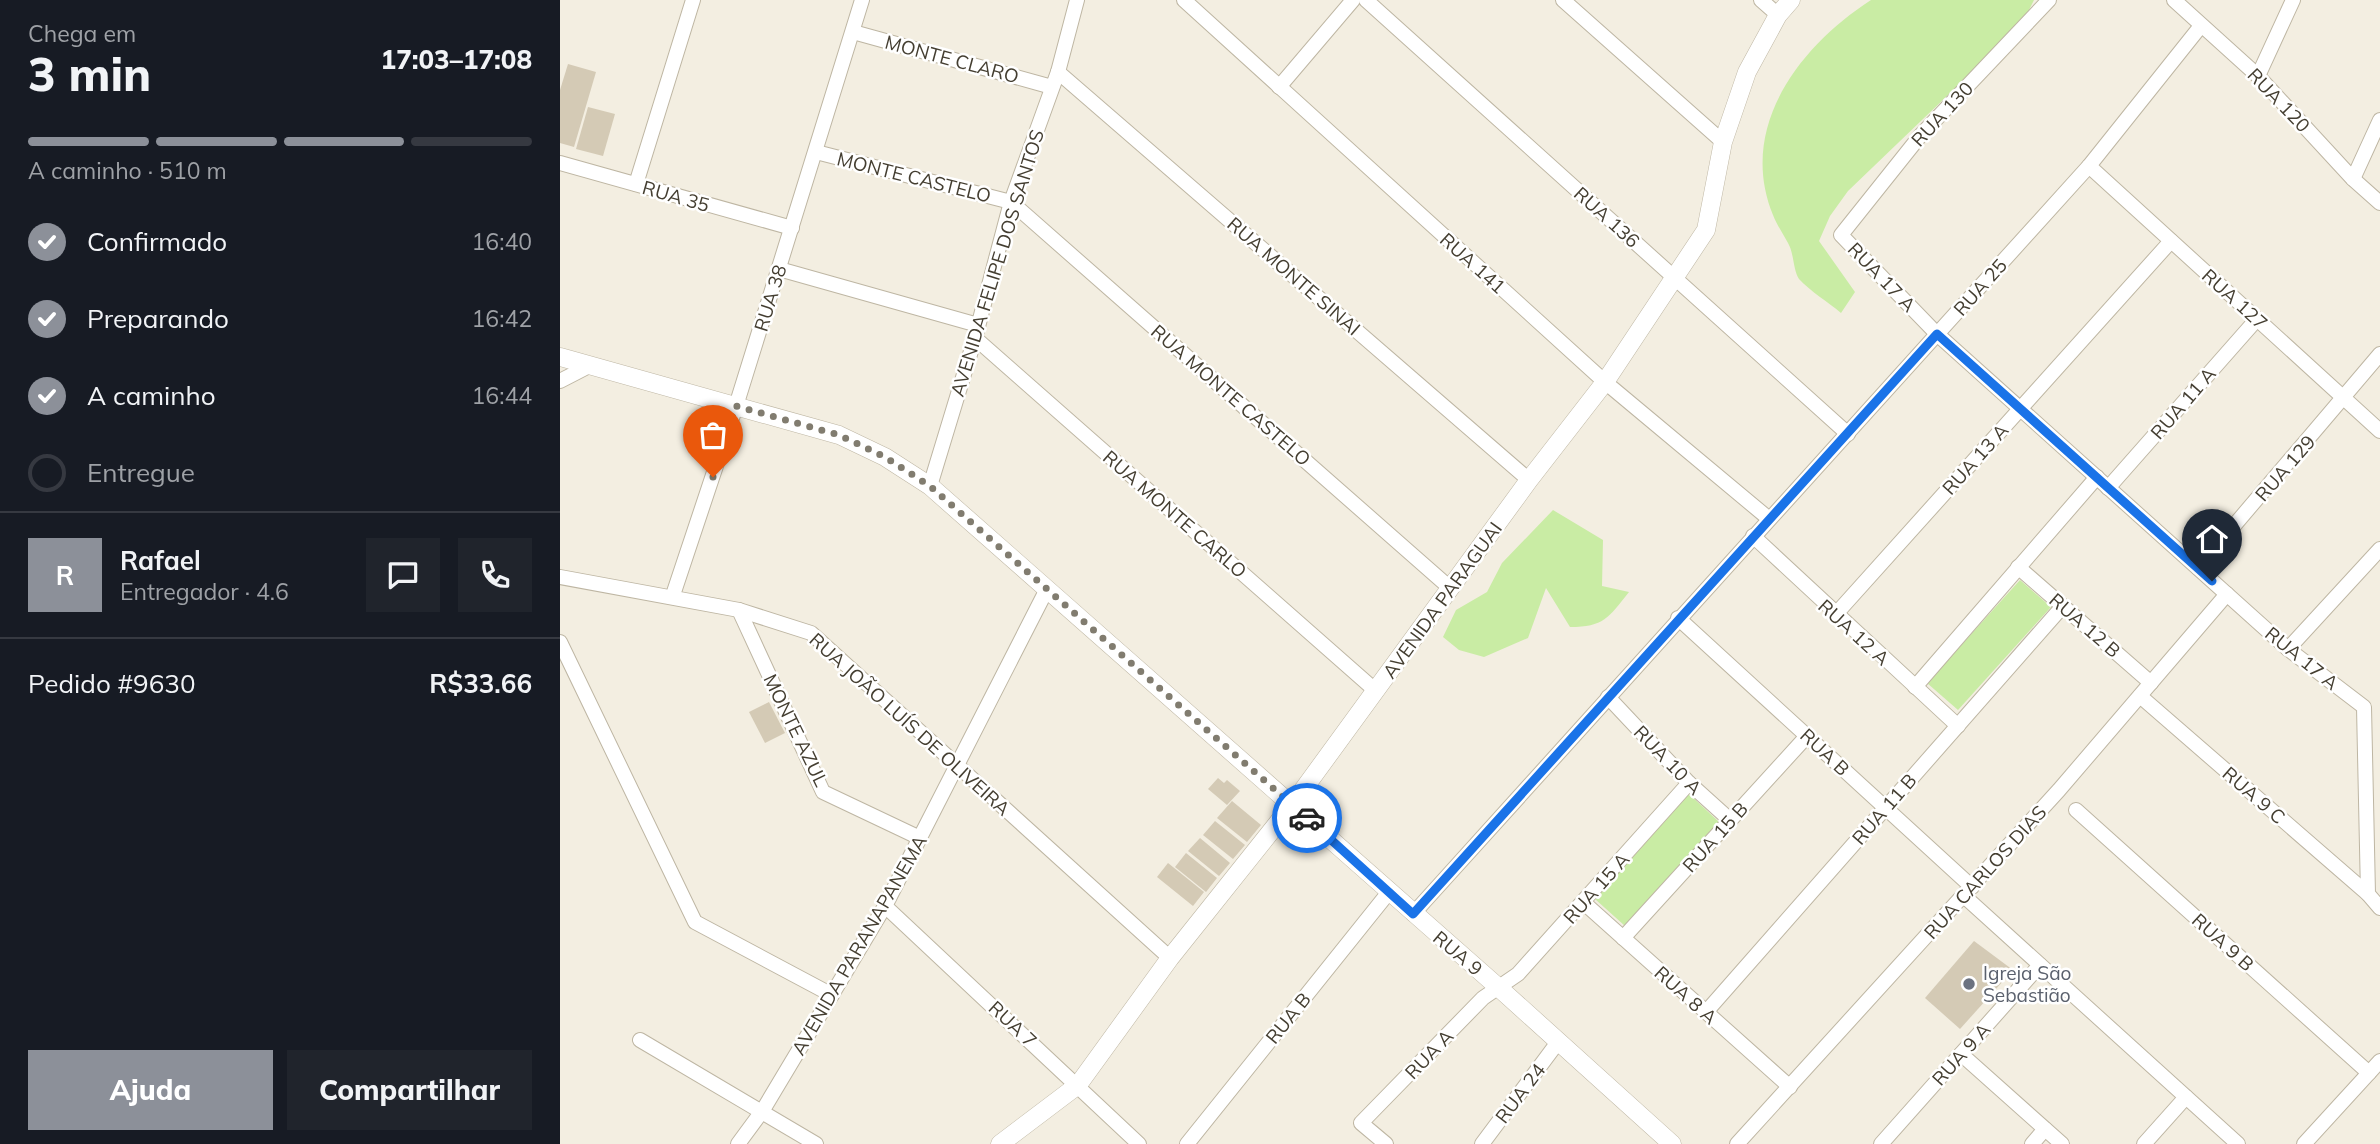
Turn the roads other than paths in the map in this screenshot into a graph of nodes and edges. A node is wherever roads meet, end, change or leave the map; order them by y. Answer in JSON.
{"nodes":[{"id":1,"x":693,"y":0,"type":"edge"},
{"id":2,"x":862,"y":0,"type":"edge"},
{"id":3,"x":1077,"y":0,"type":"edge"},
{"id":4,"x":1184,"y":0,"type":"edge"},
{"id":5,"x":1353,"y":0,"type":"edge"},
{"id":6,"x":1367,"y":0,"type":"edge"},
{"id":7,"x":1563,"y":0,"type":"edge"},
{"id":8,"x":1761,"y":0,"type":"edge"},
{"id":9,"x":1791,"y":0,"type":"edge"},
{"id":10,"x":2049,"y":0,"type":"edge"},
{"id":11,"x":2174,"y":0,"type":"edge"},
{"id":12,"x":2293,"y":0,"type":"edge"},
{"id":13,"x":1778,"y":15,"type":"junction"},
{"id":14,"x":2200,"y":27,"type":"junction"},
{"id":15,"x":853,"y":33,"type":"junction"},
{"id":16,"x":1058,"y":72,"type":"junction"},
{"id":17,"x":2258,"y":76,"type":"junction"},
{"id":18,"x":1052,"y":86,"type":"junction"},
{"id":19,"x":1279,"y":87,"type":"junction"},
{"id":20,"x":2380,"y":120,"type":"edge"},
{"id":21,"x":1723,"y":142,"type":"junction"},
{"id":22,"x":816,"y":152,"type":"junction"},
{"id":23,"x":560,"y":163,"type":"edge"},
{"id":24,"x":2089,"y":166,"type":"junction"},
{"id":25,"x":2353,"y":178,"type":"junction"},
{"id":26,"x":636,"y":184,"type":"junction"},
{"id":27,"x":1011,"y":202,"type":"junction"},
{"id":28,"x":2380,"y":204,"type":"edge"},
{"id":29,"x":792,"y":228,"type":"junction"},
{"id":30,"x":1841,"y":235,"type":"joint"},
{"id":31,"x":2171,"y":241,"type":"junction"},
{"id":32,"x":779,"y":270,"type":"junction"},
{"id":33,"x":1676,"y":279,"type":"junction"},
{"id":34,"x":2257,"y":319,"type":"junction"},
{"id":35,"x":977,"y":332,"type":"junction"},
{"id":36,"x":1937,"y":334,"type":"junction"},
{"id":37,"x":2380,"y":354,"type":"edge"},
{"id":38,"x":560,"y":357,"type":"edge"},
{"id":39,"x":591,"y":365,"type":"junction"},
{"id":40,"x":560,"y":381,"type":"edge"},
{"id":41,"x":1605,"y":382,"type":"junction"},
{"id":42,"x":2345,"y":399,"type":"junction"},
{"id":43,"x":736,"y":406,"type":"junction"},
{"id":44,"x":2020,"y":409,"type":"junction"},
{"id":45,"x":2380,"y":431,"type":"edge"},
{"id":46,"x":1848,"y":434,"type":"junction"},
{"id":47,"x":2097,"y":477,"type":"junction"},
{"id":48,"x":1529,"y":480,"type":"junction"},
{"id":49,"x":930,"y":486,"type":"junction"},
{"id":50,"x":2108,"y":488,"type":"junction"},
{"id":51,"x":1768,"y":518,"type":"junction"},
{"id":52,"x":1753,"y":536,"type":"junction"},
{"id":53,"x":2380,"y":549,"type":"edge"},
{"id":54,"x":2018,"y":568,"type":"junction"},
{"id":55,"x":2198,"y":568,"type":"junction"},
{"id":56,"x":560,"y":577,"type":"edge"},
{"id":57,"x":1450,"y":588,"type":"junction"},
{"id":58,"x":1046,"y":591,"type":"junction"},
{"id":59,"x":2227,"y":594,"type":"junction"},
{"id":60,"x":673,"y":595,"type":"junction"},
{"id":61,"x":2063,"y":606,"type":"junction"},
{"id":62,"x":739,"y":610,"type":"junction"},
{"id":63,"x":1835,"y":615,"type":"junction"},
{"id":64,"x":1678,"y":618,"type":"junction"},
{"id":65,"x":560,"y":642,"type":"edge"},
{"id":66,"x":2288,"y":649,"type":"junction"},
{"id":67,"x":2151,"y":683,"type":"junction"},
{"id":68,"x":1915,"y":687,"type":"junction"},
{"id":69,"x":1376,"y":691,"type":"junction"},
{"id":70,"x":2140,"y":696,"type":"junction"},
{"id":71,"x":1608,"y":697,"type":"junction"},
{"id":72,"x":1958,"y":726,"type":"junction"},
{"id":73,"x":1807,"y":736,"type":"junction"},
{"id":74,"x":957,"y":766,"type":"junction"},
{"id":75,"x":1689,"y":783,"type":"junction"},
{"id":76,"x":1292,"y":805,"type":"junction"},
{"id":77,"x":1885,"y":808,"type":"junction"},
{"id":78,"x":2077,"y":810,"type":"dead end"},
{"id":79,"x":1731,"y":820,"type":"junction"},
{"id":80,"x":920,"y":838,"type":"junction"},
{"id":81,"x":1389,"y":892,"type":"junction"},
{"id":82,"x":1968,"y":892,"type":"junction"},
{"id":83,"x":2368,"y":894,"type":"junction"},
{"id":84,"x":1583,"y":902,"type":"junction"},
{"id":85,"x":886,"y":906,"type":"junction"},
{"id":86,"x":2380,"y":908,"type":"edge"},
{"id":87,"x":1413,"y":914,"type":"junction"},
{"id":88,"x":1623,"y":938,"type":"junction"},
{"id":89,"x":1170,"y":958,"type":"junction"},
{"id":90,"x":2040,"y":965,"type":"junction"},
{"id":91,"x":1498,"y":987,"type":"junction"},
{"id":92,"x":832,"y":995,"type":"junction"},
{"id":93,"x":1706,"y":1012,"type":"junction"},
{"id":94,"x":640,"y":1040,"type":"dead end"},
{"id":95,"x":1558,"y":1042,"type":"junction"},
{"id":96,"x":1961,"y":1054,"type":"junction"},
{"id":97,"x":2380,"y":1061,"type":"edge"},
{"id":98,"x":2369,"y":1073,"type":"junction"},
{"id":99,"x":1078,"y":1085,"type":"junction"},
{"id":100,"x":1790,"y":1087,"type":"junction"},
{"id":101,"x":2186,"y":1097,"type":"junction"},
{"id":102,"x":763,"y":1110,"type":"junction"},
{"id":103,"x":2045,"y":1129,"type":"junction"},
{"id":104,"x":738,"y":1144,"type":"edge"},
{"id":105,"x":816,"y":1144,"type":"edge"},
{"id":106,"x":1000,"y":1144,"type":"edge"},
{"id":107,"x":1139,"y":1144,"type":"edge"},
{"id":108,"x":1187,"y":1144,"type":"edge"},
{"id":109,"x":1386,"y":1144,"type":"edge"},
{"id":110,"x":1482,"y":1144,"type":"edge"},
{"id":111,"x":1672,"y":1144,"type":"edge"},
{"id":112,"x":1737,"y":1144,"type":"edge"},
{"id":113,"x":1881,"y":1144,"type":"edge"},
{"id":114,"x":2032,"y":1144,"type":"edge"},
{"id":115,"x":2062,"y":1144,"type":"edge"},
{"id":116,"x":2144,"y":1144,"type":"edge"},
{"id":117,"x":2238,"y":1144,"type":"edge"},
{"id":118,"x":2304,"y":1144,"type":"edge"}],
"edges":[{"from":1,"to":26,"type":"street"},
{"from":2,"to":15,"type":"street","name":"RUA 38"},
{"from":3,"to":16,"type":"street","name":"AVENIDA FELIPE DOS SANTOS"},
{"from":4,"to":19,"type":"street","name":"RUA 141"},
{"from":5,"to":19,"type":"street"},
{"from":6,"to":33,"type":"street","name":"RUA 136"},
{"from":7,"to":21,"type":"street"},
{"from":8,"to":13,"type":"street"},
{"from":9,"to":13,"type":"street","name":"AVENIDA PARAGUAI"},
{"from":10,"to":30,"type":"street","name":"RUA 130"},
{"from":11,"to":14,"type":"street","name":"RUA 120"},
{"from":12,"to":17,"type":"street"},
{"from":13,"to":21,"type":"street","name":"AVENIDA PARAGUAI"},
{"from":14,"to":17,"type":"street","name":"RUA 120"},
{"from":14,"to":24,"type":"street","name":"RUA 25"},
{"from":15,"to":18,"type":"street","name":"MONTE CLARO"},
{"from":15,"to":22,"type":"street","name":"RUA 38"},
{"from":16,"to":18,"type":"street","name":"AVENIDA FELIPE DOS SANTOS"},
{"from":16,"to":48,"type":"street","name":"RUA MONTE SINAI"},
{"from":17,"to":25,"type":"street","name":"RUA 120"},
{"from":18,"to":27,"type":"street","name":"AVENIDA FELIPE DOS SANTOS"},
{"from":19,"to":41,"type":"street","name":"RUA 141"},
{"from":20,"to":25,"type":"street"},
{"from":21,"to":33,"type":"street","name":"AVENIDA PARAGUAI"},
{"from":22,"to":27,"type":"street","name":"MONTE CASTELO"},
{"from":22,"to":29,"type":"street","name":"RUA 38"},
{"from":23,"to":26,"type":"street","name":"RUA 35"},
{"from":24,"to":31,"type":"street","name":"RUA 127"},
{"from":24,"to":36,"type":"street","name":"RUA 25"},
{"from":25,"to":28,"type":"street","name":"RUA 120"},
{"from":26,"to":29,"type":"street","name":"RUA 35"},
{"from":27,"to":35,"type":"street","name":"AVENIDA FELIPE DOS SANTOS"},
{"from":27,"to":57,"type":"street","name":"RUA MONTE CASTELO"},
{"from":29,"to":32,"type":"street","name":"RUA 38"},
{"from":30,"to":36,"type":"street","name":"RUA 17 A"},
{"from":31,"to":34,"type":"street","name":"RUA 127"},
{"from":31,"to":44,"type":"street","name":"RUA 13 A"},
{"from":32,"to":35,"type":"street","name":"RUA MONTE CARLO"},
{"from":32,"to":43,"type":"street","name":"RUA 38"},
{"from":33,"to":41,"type":"street","name":"AVENIDA PARAGUAI"},
{"from":33,"to":46,"type":"street","name":"RUA 136"},
{"from":34,"to":42,"type":"street","name":"RUA 127"},
{"from":34,"to":50,"type":"street","name":"RUA 11 A"},
{"from":35,"to":49,"type":"street","name":"AVENIDA FELIPE DOS SANTOS"},
{"from":35,"to":69,"type":"street","name":"RUA MONTE CARLO"},
{"from":36,"to":44,"type":"street","name":"RUA 17 A"},
{"from":36,"to":46,"type":"street","name":"RUA 25"},
{"from":37,"to":42,"type":"street","name":"RUA 129"},
{"from":38,"to":39,"type":"street","name":"RUA 9"},
{"from":39,"to":40,"type":"street"},
{"from":39,"to":43,"type":"street","name":"RUA 9"},
{"from":41,"to":48,"type":"street","name":"AVENIDA PARAGUAI"},
{"from":41,"to":51,"type":"street","name":"RUA 141"},
{"from":42,"to":45,"type":"street","name":"RUA 127"},
{"from":42,"to":55,"type":"street","name":"RUA 129"},
{"from":43,"to":49,"type":"street","name":"RUA 9"},
{"from":43,"to":60,"type":"street","name":"RUA 38"},
{"from":44,"to":47,"type":"street","name":"RUA 17 A"},
{"from":44,"to":63,"type":"street","name":"RUA 13 A"},
{"from":46,"to":51,"type":"street","name":"RUA 25"},
{"from":47,"to":50,"type":"street","name":"RUA 17 A"},
{"from":47,"to":54,"type":"street"},
{"from":48,"to":57,"type":"street","name":"AVENIDA PARAGUAI"},
{"from":49,"to":58,"type":"street","name":"RUA 9"},
{"from":50,"to":55,"type":"street","name":"RUA 17 A"},
{"from":51,"to":52,"type":"street","name":"RUA 25"},
{"from":52,"to":63,"type":"street","name":"RUA 12 A"},
{"from":52,"to":64,"type":"street","name":"RUA 25"},
{"from":53,"to":66,"type":"street"},
{"from":54,"to":61,"type":"street","name":"RUA 12 B"},
{"from":54,"to":68,"type":"street"},
{"from":55,"to":59,"type":"street","name":"RUA 17 A"},
{"from":56,"to":60,"type":"street","name":"RUA JOÃO LUÍS DE OLIVEIRA"},
{"from":57,"to":69,"type":"street","name":"AVENIDA PARAGUAI"},
{"from":58,"to":74,"type":"street","name":"AVENIDA PARANAPANEMA"},
{"from":58,"to":76,"type":"street","name":"RUA 9"},
{"from":59,"to":66,"type":"street","name":"RUA 17 A"},
{"from":59,"to":67,"type":"street","name":"RUA CARLOS DIAS"},
{"from":60,"to":62,"type":"street","name":"RUA JOÃO LUÍS DE OLIVEIRA"},
{"from":61,"to":67,"type":"street","name":"RUA 12 B"},
{"from":61,"to":72,"type":"street","name":"RUA 11 B"},
{"from":62,"to":74,"type":"street","name":"RUA JOÃO LUÍS DE OLIVEIRA"},
{"from":62,"to":80,"type":"street","name":"MONTE AZUL"},
{"from":63,"to":68,"type":"street","name":"RUA 12 A"},
{"from":64,"to":71,"type":"street","name":"RUA 25"},
{"from":64,"to":73,"type":"street","name":"RUA B"},
{"from":65,"to":92,"type":"street"},
{"from":66,"to":83,"type":"street","name":"RUA 17 A"},
{"from":67,"to":70,"type":"street","name":"RUA CARLOS DIAS"},
{"from":68,"to":72,"type":"street","name":"RUA 12 A"},
{"from":69,"to":76,"type":"street","name":"AVENIDA PARAGUAI"},
{"from":70,"to":82,"type":"street","name":"RUA CARLOS DIAS"},
{"from":70,"to":83,"type":"street","name":"RUA 9 C"},
{"from":71,"to":75,"type":"street","name":"RUA 10 A"},
{"from":71,"to":87,"type":"street","name":"RUA 25"},
{"from":72,"to":77,"type":"street","name":"RUA 11 B"},
{"from":73,"to":77,"type":"street","name":"RUA B"},
{"from":73,"to":79,"type":"street","name":"RUA 15 B"},
{"from":74,"to":80,"type":"street","name":"AVENIDA PARANAPANEMA"},
{"from":74,"to":89,"type":"street","name":"RUA JOÃO LUÍS DE OLIVEIRA"},
{"from":75,"to":79,"type":"street","name":"RUA 10 A"},
{"from":75,"to":84,"type":"street","name":"RUA 15 A"},
{"from":76,"to":81,"type":"street","name":"RUA 9"},
{"from":76,"to":89,"type":"street","name":"AVENIDA PARAGUAI"},
{"from":77,"to":82,"type":"street","name":"RUA B"},
{"from":77,"to":93,"type":"street","name":"RUA 11 B"},
{"from":78,"to":98,"type":"street","name":"RUA 9 B"},
{"from":79,"to":88,"type":"street","name":"RUA 15 B"},
{"from":80,"to":85,"type":"street","name":"AVENIDA PARANAPANEMA"},
{"from":81,"to":87,"type":"street","name":"RUA 9"},
{"from":81,"to":108,"type":"street","name":"RUA B"},
{"from":82,"to":90,"type":"street","name":"RUA B"},
{"from":82,"to":100,"type":"street","name":"RUA CARLOS DIAS"},
{"from":83,"to":86,"type":"street","name":"RUA 9 C"},
{"from":84,"to":88,"type":"street","name":"RUA 8 A"},
{"from":84,"to":91,"type":"street","name":"RUA 15 A"},
{"from":85,"to":92,"type":"street","name":"AVENIDA PARANAPANEMA"},
{"from":85,"to":99,"type":"street","name":"RUA 7"},
{"from":87,"to":91,"type":"street","name":"RUA 9"},
{"from":88,"to":93,"type":"street","name":"RUA 8 A"},
{"from":89,"to":99,"type":"street","name":"AVENIDA PARAGUAI"},
{"from":90,"to":96,"type":"street","name":"RUA 9 A"},
{"from":90,"to":101,"type":"street","name":"RUA B"},
{"from":91,"to":95,"type":"street","name":"RUA 9"},
{"from":91,"to":109,"type":"street","name":"RUA A"},
{"from":92,"to":102,"type":"street","name":"AVENIDA PARANAPANEMA"},
{"from":93,"to":100,"type":"street","name":"RUA 8 A"},
{"from":94,"to":102,"type":"street"},
{"from":95,"to":110,"type":"street","name":"RUA 24"},
{"from":95,"to":111,"type":"street","name":"RUA 9"},
{"from":96,"to":103,"type":"street"},
{"from":96,"to":113,"type":"street","name":"RUA 9 A"},
{"from":97,"to":98,"type":"street"},
{"from":98,"to":118,"type":"street"},
{"from":99,"to":106,"type":"street","name":"AVENIDA PARAGUAI"},
{"from":99,"to":107,"type":"street","name":"RUA 7"},
{"from":100,"to":112,"type":"street","name":"RUA CARLOS DIAS"},
{"from":101,"to":116,"type":"street"},
{"from":101,"to":117,"type":"street","name":"RUA B"},
{"from":102,"to":104,"type":"street","name":"AVENIDA PARANAPANEMA"},
{"from":102,"to":105,"type":"street"},
{"from":103,"to":114,"type":"street"},
{"from":103,"to":115,"type":"street"}]}
